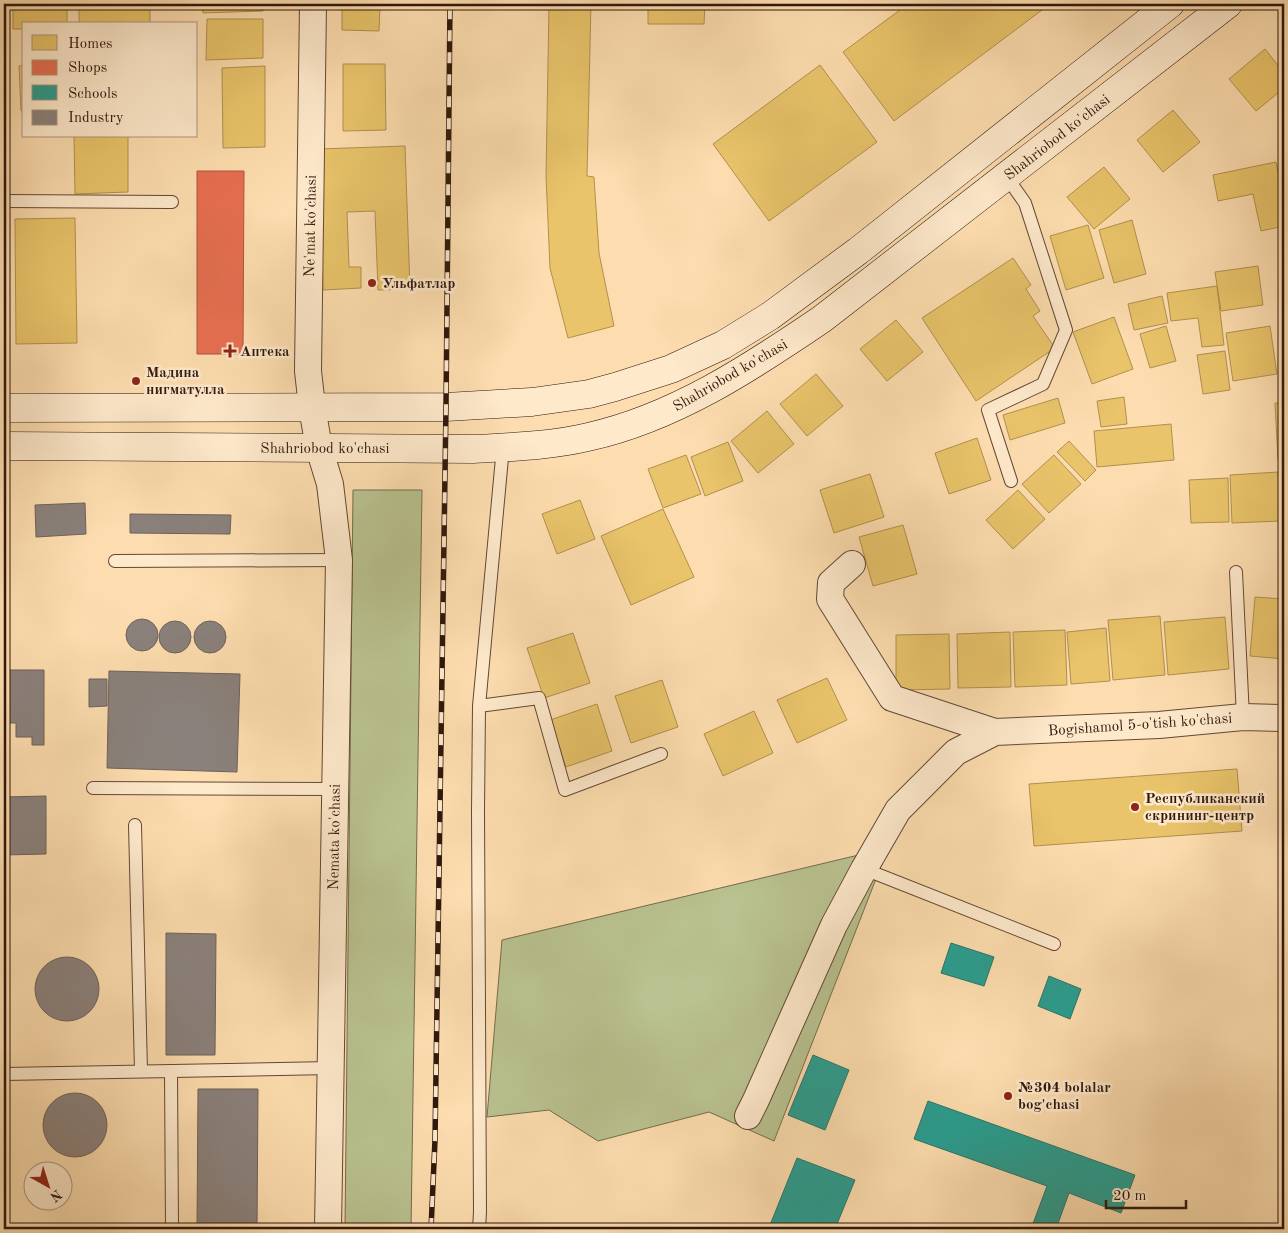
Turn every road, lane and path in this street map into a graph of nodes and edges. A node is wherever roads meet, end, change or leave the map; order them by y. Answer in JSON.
{"nodes":[{"id":1,"x":313,"y":4,"type":"edge"},
{"id":2,"x":1170,"y":4,"type":"edge"},
{"id":3,"x":1228,"y":4,"type":"edge"},
{"id":4,"x":1006,"y":176,"type":"junction"},
{"id":5,"x":4,"y":201,"type":"edge"},
{"id":6,"x":172,"y":202,"type":"dead end"},
{"id":7,"x":312,"y":407,"type":"junction"},
{"id":8,"x":4,"y":408,"type":"edge"},
{"id":9,"x":4,"y":446,"type":"edge"},
{"id":10,"x":503,"y":447,"type":"junction"},
{"id":11,"x":319,"y":448,"type":"junction"},
{"id":12,"x":1011,"y":481,"type":"dead end"},
{"id":13,"x":339,"y":560,"type":"junction"},
{"id":14,"x":115,"y":561,"type":"dead end"},
{"id":15,"x":852,"y":564,"type":"dead end"},
{"id":16,"x":1236,"y":572,"type":"dead end"},
{"id":17,"x":479,"y":706,"type":"junction"},
{"id":18,"x":1243,"y":717,"type":"junction"},
{"id":19,"x":1284,"y":718,"type":"edge"},
{"id":20,"x":995,"y":732,"type":"junction"},
{"id":21,"x":661,"y":754,"type":"dead end"},
{"id":22,"x":93,"y":788,"type":"dead end"},
{"id":23,"x":335,"y":789,"type":"junction"},
{"id":24,"x":136,"y":825,"type":"dead end"},
{"id":25,"x":864,"y":869,"type":"junction"},
{"id":26,"x":1054,"y":944,"type":"dead end"},
{"id":27,"x":331,"y":1068,"type":"junction"},
{"id":28,"x":141,"y":1071,"type":"junction"},
{"id":29,"x":171,"y":1071,"type":"junction"},
{"id":30,"x":4,"y":1074,"type":"edge"},
{"id":31,"x":748,"y":1116,"type":"dead end"},
{"id":32,"x":172,"y":1229,"type":"edge"},
{"id":33,"x":328,"y":1229,"type":"edge"},
{"id":34,"x":479,"y":1229,"type":"edge"}],
"edges":[{"from":1,"to":7,"type":"street","name":"Ne'mat ko'chasi"},
{"from":2,"to":7,"type":"main road","name":"Shahriobod ko'chasi"},
{"from":3,"to":4,"type":"main road","name":"Shahriobod ko'chasi"},
{"from":4,"to":10,"type":"main road","name":"Shahriobod ko'chasi"},
{"from":4,"to":12,"type":"lane"},
{"from":5,"to":6,"type":"lane"},
{"from":7,"to":8,"type":"main road","name":"Shahriobod ko'chasi"},
{"from":7,"to":11,"type":"street","name":"Ne'mat ko'chasi"},
{"from":9,"to":11,"type":"main road","name":"Shahriobod ko'chasi"},
{"from":10,"to":11,"type":"main road","name":"Shahriobod ko'chasi"},
{"from":10,"to":17,"type":"lane"},
{"from":11,"to":13,"type":"street","name":"Nemata ko'chasi"},
{"from":13,"to":14,"type":"lane"},
{"from":13,"to":23,"type":"street","name":"Nemata ko'chasi"},
{"from":15,"to":20,"type":"street"},
{"from":16,"to":18,"type":"lane"},
{"from":17,"to":21,"type":"lane"},
{"from":17,"to":34,"type":"lane"},
{"from":18,"to":19,"type":"street","name":"Bogishamol 5-o'tish ko'chasi"},
{"from":18,"to":20,"type":"street","name":"Bogishamol 5-o'tish ko'chasi"},
{"from":20,"to":25,"type":"street"},
{"from":22,"to":23,"type":"lane"},
{"from":23,"to":27,"type":"street","name":"Nemata ko'chasi"},
{"from":24,"to":28,"type":"lane"},
{"from":25,"to":26,"type":"lane"},
{"from":25,"to":31,"type":"street"},
{"from":27,"to":29,"type":"lane"},
{"from":27,"to":33,"type":"street","name":"Nemata ko'chasi"},
{"from":28,"to":29,"type":"lane"},
{"from":28,"to":30,"type":"lane"},
{"from":29,"to":32,"type":"lane"}]}
